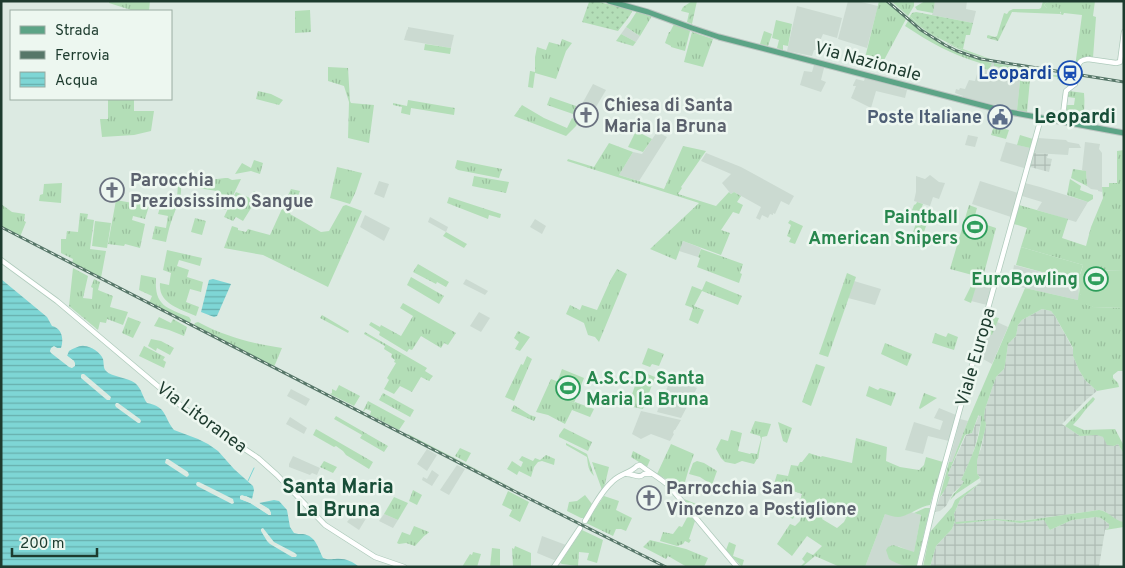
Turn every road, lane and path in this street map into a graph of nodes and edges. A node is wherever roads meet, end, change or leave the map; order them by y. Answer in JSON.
{"nodes":[{"id":1,"x":609,"y":1,"type":"edge"},
{"id":2,"x":1124,"y":32,"type":"edge"},
{"id":3,"x":1078,"y":67,"type":"dead end"},
{"id":4,"x":1076,"y":79,"type":"tunnel mouth"},
{"id":5,"x":1041,"y":118,"type":"junction"},
{"id":6,"x":1062,"y":122,"type":"junction"},
{"id":7,"x":1124,"y":133,"type":"edge"},
{"id":8,"x":1,"y":260,"type":"edge"},
{"id":9,"x":644,"y":472,"type":"junction"},
{"id":10,"x":634,"y":473,"type":"junction"},
{"id":11,"x":585,"y":522,"type":"dead end"},
{"id":12,"x":580,"y":528,"type":"dead end"},
{"id":13,"x":404,"y":567,"type":"edge"},
{"id":14,"x":554,"y":567,"type":"edge"},
{"id":15,"x":737,"y":567,"type":"edge"},
{"id":16,"x":919,"y":567,"type":"edge"}],
"edges":[{"from":1,"to":5,"type":"main road","name":"Via Nazionale"},
{"from":2,"to":3,"type":"street"},
{"from":4,"to":6,"type":"street"},
{"from":5,"to":6,"type":"main road","name":"Via Nazionale"},
{"from":5,"to":16,"type":"street","name":"Viale Europa"},
{"from":6,"to":7,"type":"main road","name":"Via Nazionale"},
{"from":8,"to":13,"type":"street","name":"Via Litoranea"},
{"from":9,"to":10,"type":"street"},
{"from":9,"to":10,"type":"street"},
{"from":9,"to":15,"type":"street"},
{"from":10,"to":11,"type":"street"},
{"from":12,"to":14,"type":"street"}]}
